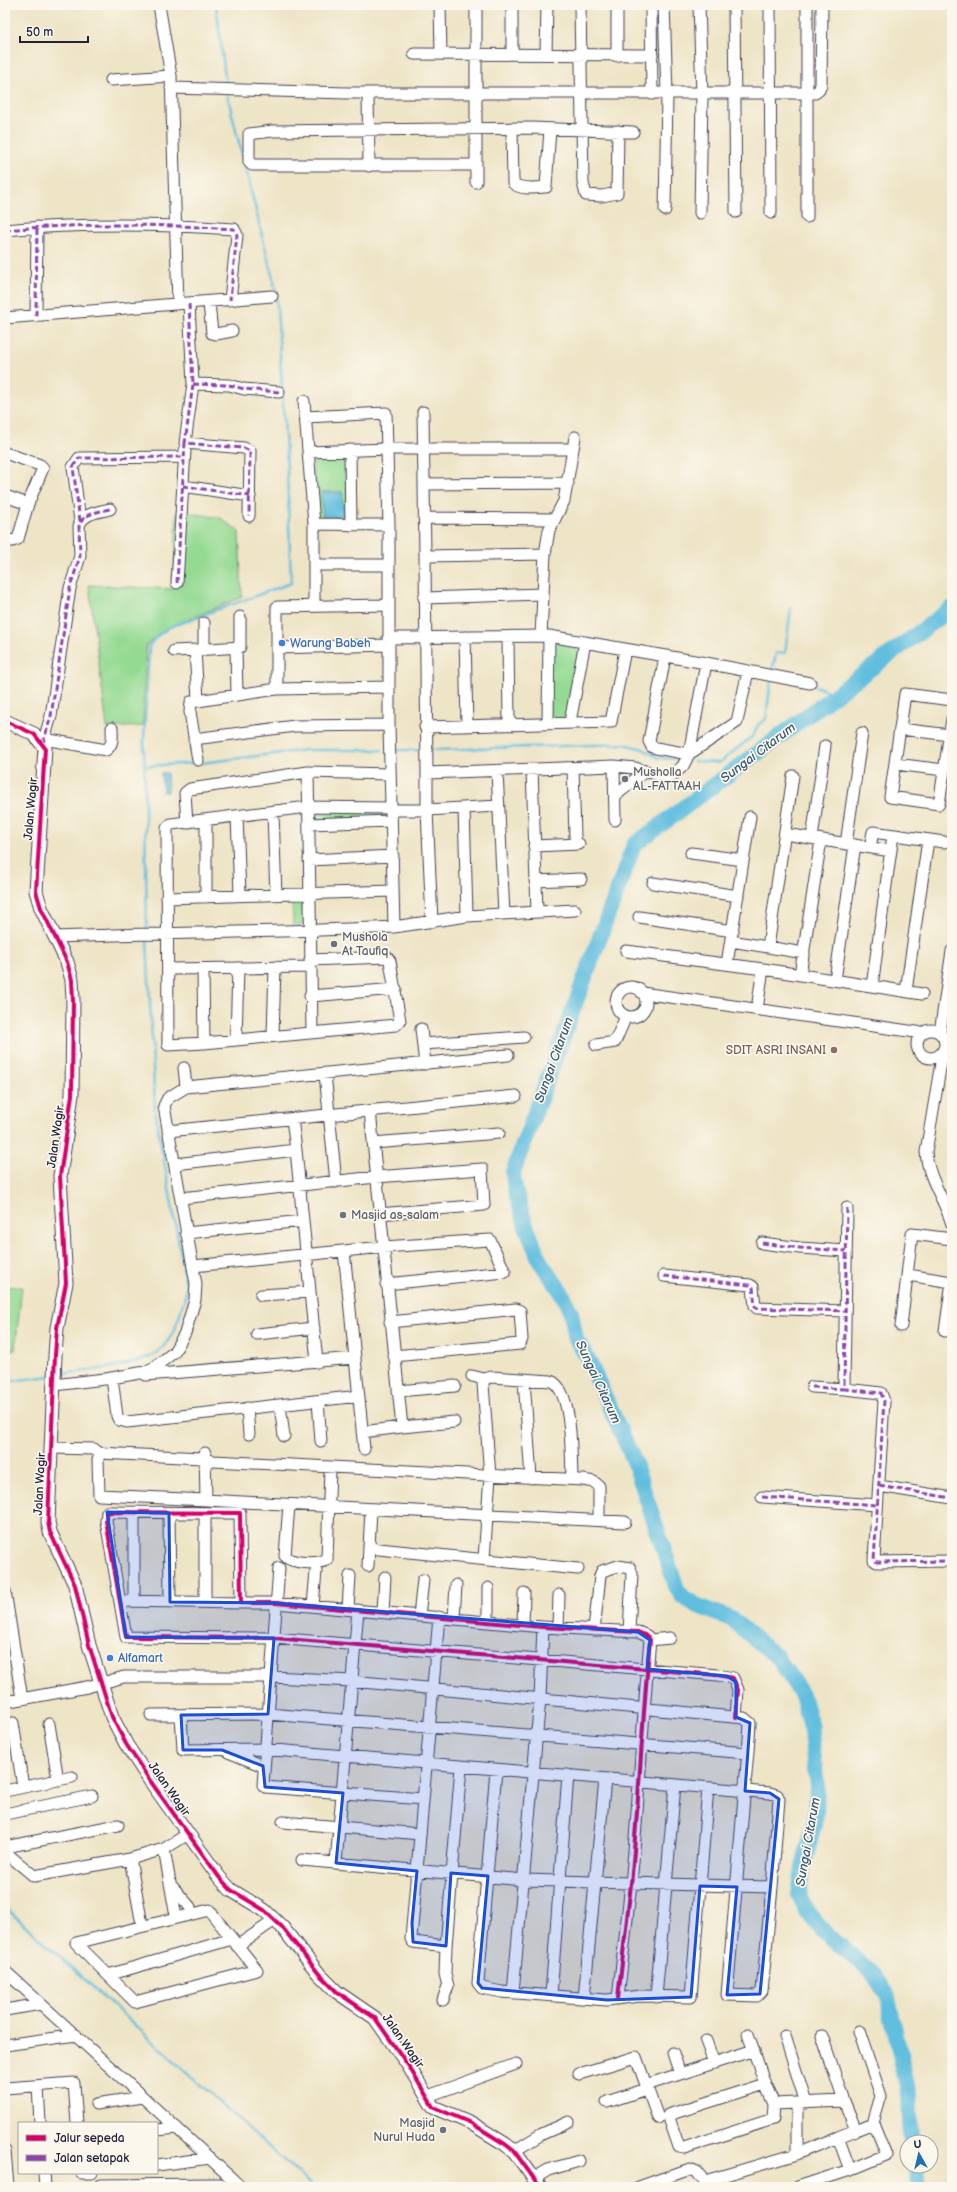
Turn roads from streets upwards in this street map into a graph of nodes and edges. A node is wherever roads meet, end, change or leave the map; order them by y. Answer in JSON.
{"nodes":[{"id":1,"x":159,"y":5,"type":"edge"},
{"id":2,"x":440,"y":5,"type":"edge"},
{"id":3,"x":476,"y":5,"type":"edge"},
{"id":4,"x":512,"y":5,"type":"edge"},
{"id":5,"x":547,"y":5,"type":"edge"},
{"id":6,"x":580,"y":5,"type":"edge"},
{"id":7,"x":617,"y":5,"type":"edge"},
{"id":8,"x":652,"y":5,"type":"edge"},
{"id":9,"x":664,"y":5,"type":"edge"},
{"id":10,"x":700,"y":5,"type":"edge"},
{"id":11,"x":734,"y":5,"type":"edge"},
{"id":12,"x":770,"y":5,"type":"edge"},
{"id":13,"x":807,"y":5,"type":"edge"},
{"id":14,"x":822,"y":5,"type":"edge"},
{"id":15,"x":414,"y":54,"type":"dead end"},
{"id":16,"x":441,"y":54,"type":"junction"},
{"id":17,"x":512,"y":54,"type":"junction"},
{"id":18,"x":546,"y":54,"type":"junction"},
{"id":19,"x":476,"y":55,"type":"junction"},
{"id":20,"x":652,"y":55,"type":"junction"},
{"id":21,"x":580,"y":56,"type":"junction"},
{"id":22,"x":617,"y":56,"type":"junction"},
{"id":23,"x":170,"y":76,"type":"junction"},
{"id":24,"x":111,"y":80,"type":"dead end"},
{"id":25,"x":171,"y":88,"type":"junction"},
{"id":26,"x":771,"y":93,"type":"junction"},
{"id":27,"x":806,"y":93,"type":"junction"},
{"id":28,"x":368,"y":94,"type":"junction"},
{"id":29,"x":476,"y":94,"type":"junction"},
{"id":30,"x":580,"y":94,"type":"junction"},
{"id":31,"x":652,"y":94,"type":"junction"},
{"id":32,"x":666,"y":94,"type":"junction"},
{"id":33,"x":702,"y":94,"type":"junction"},
{"id":34,"x":736,"y":94,"type":"junction"},
{"id":35,"x":512,"y":129,"type":"junction"},
{"id":36,"x":550,"y":129,"type":"junction"},
{"id":37,"x":370,"y":130,"type":"junction"},
{"id":38,"x":476,"y":130,"type":"junction"},
{"id":39,"x":582,"y":130,"type":"junction"},
{"id":40,"x":618,"y":131,"type":"junction"},
{"id":41,"x":633,"y":132,"type":"dead end"},
{"id":42,"x":476,"y":165,"type":"junction"},
{"id":43,"x":370,"y":166,"type":"junction"},
{"id":44,"x":476,"y":182,"type":"dead end"},
{"id":45,"x":665,"y":210,"type":"dead end"},
{"id":46,"x":736,"y":212,"type":"dead end"},
{"id":47,"x":700,"y":213,"type":"dead end"},
{"id":48,"x":771,"y":213,"type":"dead end"},
{"id":49,"x":807,"y":217,"type":"dead end"},
{"id":50,"x":176,"y":225,"type":"junction"},
{"id":51,"x":37,"y":227,"type":"junction"},
{"id":52,"x":5,"y":230,"type":"edge"},
{"id":53,"x":272,"y":296,"type":"dead end"},
{"id":54,"x":230,"y":300,"type":"junction"},
{"id":55,"x":209,"y":303,"type":"junction"},
{"id":56,"x":183,"y":304,"type":"junction"},
{"id":57,"x":36,"y":316,"type":"junction"},
{"id":58,"x":5,"y":318,"type":"edge"},
{"id":59,"x":232,"y":331,"type":"dead end"},
{"id":60,"x":192,"y":384,"type":"junction"},
{"id":61,"x":279,"y":392,"type":"dead end"},
{"id":62,"x":304,"y":401,"type":"dead end"},
{"id":63,"x":423,"y":412,"type":"dead end"},
{"id":64,"x":305,"y":417,"type":"junction"},
{"id":65,"x":575,"y":437,"type":"dead end"},
{"id":66,"x":185,"y":443,"type":"junction"},
{"id":67,"x":387,"y":448,"type":"junction"},
{"id":68,"x":424,"y":448,"type":"junction"},
{"id":69,"x":573,"y":449,"type":"junction"},
{"id":70,"x":350,"y":450,"type":"junction"},
{"id":71,"x":308,"y":452,"type":"junction"},
{"id":72,"x":5,"y":453,"type":"edge"},
{"id":73,"x":184,"y":457,"type":"junction"},
{"id":74,"x":568,"y":483,"type":"junction"},
{"id":75,"x":424,"y":484,"type":"junction"},
{"id":76,"x":182,"y":486,"type":"junction"},
{"id":77,"x":5,"y":496,"type":"edge"},
{"id":78,"x":250,"y":496,"type":"junction"},
{"id":79,"x":28,"y":504,"type":"junction"},
{"id":80,"x":110,"y":509,"type":"dead end"},
{"id":81,"x":249,"y":516,"type":"dead end"},
{"id":82,"x":424,"y":518,"type":"junction"},
{"id":83,"x":555,"y":519,"type":"junction"},
{"id":84,"x":80,"y":522,"type":"junction"},
{"id":85,"x":314,"y":524,"type":"junction"},
{"id":86,"x":351,"y":525,"type":"junction"},
{"id":87,"x":389,"y":525,"type":"junction"},
{"id":88,"x":5,"y":539,"type":"edge"},
{"id":89,"x":545,"y":554,"type":"junction"},
{"id":90,"x":425,"y":556,"type":"junction"},
{"id":91,"x":314,"y":564,"type":"junction"},
{"id":92,"x":388,"y":565,"type":"junction"},
{"id":93,"x":177,"y":583,"type":"dead end"},
{"id":94,"x":543,"y":594,"type":"junction"},
{"id":95,"x":424,"y":598,"type":"junction"},
{"id":96,"x":314,"y":605,"type":"junction"},
{"id":97,"x":387,"y":605,"type":"junction"},
{"id":98,"x":240,"y":617,"type":"dead end"},
{"id":99,"x":204,"y":623,"type":"dead end"},
{"id":100,"x":545,"y":636,"type":"junction"},
{"id":101,"x":466,"y":637,"type":"junction"},
{"id":102,"x":508,"y":637,"type":"junction"},
{"id":103,"x":425,"y":638,"type":"junction"},
{"id":104,"x":388,"y":642,"type":"junction"},
{"id":105,"x":585,"y":642,"type":"junction"},
{"id":106,"x":277,"y":648,"type":"junction"},
{"id":107,"x":236,"y":649,"type":"junction"},
{"id":108,"x":200,"y":650,"type":"junction"},
{"id":109,"x":624,"y":650,"type":"junction"},
{"id":110,"x":174,"y":651,"type":"dead end"},
{"id":111,"x":665,"y":657,"type":"junction"},
{"id":112,"x":706,"y":663,"type":"junction"},
{"id":113,"x":748,"y":671,"type":"junction"},
{"id":114,"x":810,"y":683,"type":"dead end"},
{"id":115,"x":389,"y":687,"type":"junction"},
{"id":116,"x":278,"y":689,"type":"junction"},
{"id":117,"x":237,"y":695,"type":"junction"},
{"id":118,"x":198,"y":700,"type":"junction"},
{"id":119,"x":952,"y":700,"type":"edge"},
{"id":120,"x":952,"y":719,"type":"edge"},
{"id":121,"x":5,"y":721,"type":"edge"},
{"id":122,"x":570,"y":722,"type":"junction"},
{"id":123,"x":548,"y":723,"type":"junction"},
{"id":124,"x":509,"y":724,"type":"junction"},
{"id":125,"x":389,"y":725,"type":"junction"},
{"id":126,"x":467,"y":725,"type":"junction"},
{"id":127,"x":425,"y":727,"type":"junction"},
{"id":128,"x":112,"y":728,"type":"dead end"},
{"id":129,"x":900,"y":729,"type":"junction"},
{"id":130,"x":862,"y":733,"type":"dead end"},
{"id":131,"x":194,"y":739,"type":"junction"},
{"id":132,"x":950,"y":739,"type":"edge"},
{"id":133,"x":43,"y":741,"type":"junction"},
{"id":134,"x":825,"y":746,"type":"dead end"},
{"id":135,"x":689,"y":754,"type":"junction"},
{"id":136,"x":198,"y":760,"type":"dead end"},
{"id":137,"x":895,"y":764,"type":"junction"},
{"id":138,"x":614,"y":766,"type":"junction"},
{"id":139,"x":573,"y":768,"type":"junction"},
{"id":140,"x":532,"y":769,"type":"junction"},
{"id":141,"x":944,"y":770,"type":"junction"},
{"id":142,"x":497,"y":771,"type":"junction"},
{"id":143,"x":308,"y":772,"type":"junction"},
{"id":144,"x":644,"y":772,"type":"junction"},
{"id":145,"x":427,"y":773,"type":"junction"},
{"id":146,"x":390,"y":774,"type":"junction"},
{"id":147,"x":793,"y":776,"type":"dead end"},
{"id":148,"x":615,"y":796,"type":"junction"},
{"id":149,"x":498,"y":806,"type":"junction"},
{"id":150,"x":308,"y":807,"type":"junction"},
{"id":151,"x":464,"y":808,"type":"junction"},
{"id":152,"x":428,"y":810,"type":"junction"},
{"id":153,"x":274,"y":813,"type":"junction"},
{"id":154,"x":390,"y":813,"type":"junction"},
{"id":155,"x":237,"y":816,"type":"junction"},
{"id":156,"x":750,"y":817,"type":"dead end"},
{"id":157,"x":206,"y":820,"type":"junction"},
{"id":158,"x":615,"y":820,"type":"dead end"},
{"id":159,"x":187,"y":823,"type":"junction"},
{"id":160,"x":309,"y":824,"type":"junction"},
{"id":161,"x":785,"y":834,"type":"junction"},
{"id":162,"x":893,"y":835,"type":"junction"},
{"id":163,"x":817,"y":839,"type":"junction"},
{"id":164,"x":928,"y":840,"type":"junction"},
{"id":165,"x":944,"y":842,"type":"dead end"},
{"id":166,"x":851,"y":844,"type":"junction"},
{"id":167,"x":534,"y":846,"type":"junction"},
{"id":168,"x":870,"y":848,"type":"junction"},
{"id":169,"x":891,"y":851,"type":"junction"},
{"id":170,"x":691,"y":853,"type":"dead end"},
{"id":171,"x":393,"y":856,"type":"junction"},
{"id":172,"x":309,"y":860,"type":"junction"},
{"id":173,"x":743,"y":860,"type":"junction"},
{"id":174,"x":581,"y":878,"type":"dead end"},
{"id":175,"x":535,"y":881,"type":"junction"},
{"id":176,"x":653,"y":883,"type":"dead end"},
{"id":177,"x":393,"y":892,"type":"junction"},
{"id":178,"x":309,"y":894,"type":"junction"},
{"id":179,"x":240,"y":895,"type":"junction"},
{"id":180,"x":276,"y":896,"type":"junction"},
{"id":181,"x":738,"y":896,"type":"junction"},
{"id":182,"x":206,"y":897,"type":"junction"},
{"id":183,"x":167,"y":898,"type":"junction"},
{"id":184,"x":575,"y":910,"type":"dead end"},
{"id":185,"x":538,"y":912,"type":"junction"},
{"id":186,"x":504,"y":914,"type":"junction"},
{"id":187,"x":467,"y":916,"type":"junction"},
{"id":188,"x":639,"y":917,"type":"dead end"},
{"id":189,"x":432,"y":922,"type":"junction"},
{"id":190,"x":394,"y":927,"type":"junction"},
{"id":191,"x":309,"y":931,"type":"junction"},
{"id":192,"x":167,"y":933,"type":"junction"},
{"id":193,"x":732,"y":936,"type":"junction"},
{"id":194,"x":55,"y":937,"type":"junction"},
{"id":195,"x":768,"y":947,"type":"junction"},
{"id":196,"x":626,"y":951,"type":"dead end"},
{"id":197,"x":952,"y":951,"type":"edge"},
{"id":198,"x":804,"y":952,"type":"junction"},
{"id":199,"x":310,"y":964,"type":"junction"},
{"id":200,"x":728,"y":964,"type":"junction"},
{"id":201,"x":275,"y":967,"type":"junction"},
{"id":202,"x":238,"y":968,"type":"junction"},
{"id":203,"x":169,"y":969,"type":"junction"},
{"id":204,"x":203,"y":969,"type":"junction"},
{"id":205,"x":763,"y":969,"type":"junction"},
{"id":206,"x":800,"y":975,"type":"junction"},
{"id":207,"x":836,"y":980,"type":"junction"},
{"id":208,"x":872,"y":986,"type":"junction"},
{"id":209,"x":396,"y":990,"type":"junction"},
{"id":210,"x":906,"y":991,"type":"junction"},
{"id":211,"x":642,"y":993,"type":"junction"},
{"id":212,"x":922,"y":994,"type":"dead end"},
{"id":213,"x":310,"y":996,"type":"junction"},
{"id":214,"x":757,"y":1009,"type":"junction"},
{"id":215,"x":626,"y":1016,"type":"junction"},
{"id":216,"x":421,"y":1029,"type":"dead end"},
{"id":217,"x":897,"y":1029,"type":"junction"},
{"id":218,"x":312,"y":1033,"type":"junction"},
{"id":219,"x":923,"y":1033,"type":"junction"},
{"id":220,"x":273,"y":1036,"type":"junction"},
{"id":221,"x":524,"y":1038,"type":"dead end"},
{"id":222,"x":236,"y":1040,"type":"junction"},
{"id":223,"x":945,"y":1042,"type":"edge"},
{"id":224,"x":204,"y":1043,"type":"junction"},
{"id":225,"x":423,"y":1044,"type":"junction"},
{"id":226,"x":917,"y":1044,"type":"junction"},
{"id":227,"x":596,"y":1045,"type":"dead end"},
{"id":228,"x":508,"y":1055,"type":"dead end"},
{"id":229,"x":927,"y":1057,"type":"junction"},
{"id":230,"x":425,"y":1064,"type":"junction"},
{"id":231,"x":184,"y":1068,"type":"dead end"},
{"id":232,"x":325,"y":1074,"type":"junction"},
{"id":233,"x":938,"y":1080,"type":"junction"},
{"id":234,"x":186,"y":1087,"type":"junction"},
{"id":235,"x":516,"y":1096,"type":"dead end"},
{"id":236,"x":370,"y":1111,"type":"junction"},
{"id":237,"x":329,"y":1115,"type":"junction"},
{"id":238,"x":292,"y":1119,"type":"junction"},
{"id":239,"x":168,"y":1131,"type":"junction"},
{"id":240,"x":499,"y":1133,"type":"dead end"},
{"id":241,"x":373,"y":1143,"type":"junction"},
{"id":242,"x":296,"y":1150,"type":"junction"},
{"id":243,"x":175,"y":1164,"type":"junction"},
{"id":244,"x":376,"y":1177,"type":"junction"},
{"id":245,"x":336,"y":1182,"type":"junction"},
{"id":246,"x":299,"y":1186,"type":"junction"},
{"id":247,"x":181,"y":1198,"type":"junction"},
{"id":248,"x":847,"y":1208,"type":"dead end"},
{"id":249,"x":379,"y":1214,"type":"junction"},
{"id":250,"x":303,"y":1221,"type":"junction"},
{"id":251,"x":952,"y":1224,"type":"edge"},
{"id":252,"x":186,"y":1233,"type":"junction"},
{"id":253,"x":952,"y":1239,"type":"edge"},
{"id":254,"x":762,"y":1243,"type":"dead end"},
{"id":255,"x":383,"y":1247,"type":"junction"},
{"id":256,"x":344,"y":1251,"type":"junction"},
{"id":257,"x":846,"y":1251,"type":"junction"},
{"id":258,"x":306,"y":1255,"type":"junction"},
{"id":259,"x":193,"y":1266,"type":"junction"},
{"id":260,"x":908,"y":1275,"type":"junction"},
{"id":261,"x":664,"y":1276,"type":"dead end"},
{"id":262,"x":952,"y":1282,"type":"edge"},
{"id":263,"x":386,"y":1284,"type":"junction"},
{"id":264,"x":310,"y":1292,"type":"junction"},
{"id":265,"x":261,"y":1295,"type":"dead end"},
{"id":266,"x":845,"y":1312,"type":"junction"},
{"id":267,"x":390,"y":1322,"type":"junction"},
{"id":268,"x":901,"y":1326,"type":"dead end"},
{"id":269,"x":314,"y":1328,"type":"junction"},
{"id":270,"x":945,"y":1331,"type":"dead end"},
{"id":271,"x":257,"y":1334,"type":"dead end"},
{"id":272,"x":394,"y":1356,"type":"junction"},
{"id":273,"x":355,"y":1358,"type":"junction"},
{"id":274,"x":317,"y":1362,"type":"junction"},
{"id":275,"x":472,"y":1376,"type":"dead end"},
{"id":276,"x":109,"y":1378,"type":"junction"},
{"id":277,"x":484,"y":1379,"type":"junction"},
{"id":278,"x":524,"y":1380,"type":"junction"},
{"id":279,"x":54,"y":1384,"type":"junction"},
{"id":280,"x":455,"y":1386,"type":"dead end"},
{"id":281,"x":812,"y":1387,"type":"dead end"},
{"id":282,"x":845,"y":1389,"type":"junction"},
{"id":283,"x":398,"y":1391,"type":"junction"},
{"id":284,"x":359,"y":1396,"type":"junction"},
{"id":285,"x":318,"y":1401,"type":"junction"},
{"id":286,"x":280,"y":1405,"type":"junction"},
{"id":287,"x":247,"y":1408,"type":"junction"},
{"id":288,"x":454,"y":1422,"type":"dead end"},
{"id":289,"x":402,"y":1427,"type":"junction"},
{"id":290,"x":362,"y":1432,"type":"junction"},
{"id":291,"x":249,"y":1434,"type":"dead end"},
{"id":292,"x":284,"y":1436,"type":"dead end"},
{"id":293,"x":321,"y":1441,"type":"dead end"},
{"id":294,"x":52,"y":1448,"type":"junction"},
{"id":295,"x":364,"y":1449,"type":"dead end"},
{"id":296,"x":96,"y":1454,"type":"junction"},
{"id":297,"x":206,"y":1458,"type":"junction"},
{"id":298,"x":330,"y":1468,"type":"junction"},
{"id":299,"x":490,"y":1476,"type":"junction"},
{"id":300,"x":531,"y":1478,"type":"junction"},
{"id":301,"x":572,"y":1479,"type":"junction"},
{"id":302,"x":878,"y":1486,"type":"junction"},
{"id":303,"x":762,"y":1497,"type":"dead end"},
{"id":304,"x":952,"y":1498,"type":"edge"},
{"id":305,"x":206,"y":1500,"type":"junction"},
{"id":306,"x":289,"y":1505,"type":"junction"},
{"id":307,"x":877,"y":1505,"type":"junction"},
{"id":308,"x":330,"y":1507,"type":"junction"},
{"id":309,"x":371,"y":1510,"type":"junction"},
{"id":310,"x":134,"y":1513,"type":"junction"},
{"id":311,"x":169,"y":1513,"type":"junction"},
{"id":312,"x":205,"y":1513,"type":"junction"},
{"id":313,"x":487,"y":1516,"type":"junction"},
{"id":314,"x":599,"y":1520,"type":"junction"},
{"id":315,"x":625,"y":1522,"type":"dead end"},
{"id":316,"x":369,"y":1548,"type":"junction"},
{"id":317,"x":484,"y":1559,"type":"junction"},
{"id":318,"x":952,"y":1561,"type":"edge"},
{"id":319,"x":368,"y":1566,"type":"dead end"},
{"id":320,"x":279,"y":1568,"type":"dead end"},
{"id":321,"x":578,"y":1569,"type":"dead end"},
{"id":322,"x":316,"y":1571,"type":"dead end"},
{"id":323,"x":350,"y":1576,"type":"dead end"},
{"id":324,"x":385,"y":1577,"type":"dead end"},
{"id":325,"x":423,"y":1580,"type":"dead end"},
{"id":326,"x":456,"y":1585,"type":"dead end"},
{"id":327,"x":488,"y":1588,"type":"dead end"},
{"id":328,"x":5,"y":1591,"type":"edge"},
{"id":329,"x":524,"y":1593,"type":"dead end"},
{"id":330,"x":559,"y":1595,"type":"dead end"},
{"id":331,"x":120,"y":1601,"type":"junction"},
{"id":332,"x":134,"y":1601,"type":"junction"},
{"id":333,"x":170,"y":1602,"type":"junction"},
{"id":334,"x":205,"y":1602,"type":"junction"},
{"id":335,"x":241,"y":1603,"type":"junction"},
{"id":336,"x":276,"y":1603,"type":"junction"},
{"id":337,"x":313,"y":1606,"type":"junction"},
{"id":338,"x":353,"y":1610,"type":"junction"},
{"id":339,"x":383,"y":1612,"type":"junction"},
{"id":340,"x":419,"y":1616,"type":"junction"},
{"id":341,"x":439,"y":1617,"type":"junction"},
{"id":342,"x":454,"y":1618,"type":"junction"},
{"id":343,"x":488,"y":1622,"type":"junction"},
{"id":344,"x":523,"y":1625,"type":"junction"},
{"id":345,"x":543,"y":1627,"type":"junction"},
{"id":346,"x":558,"y":1628,"type":"junction"},
{"id":347,"x":594,"y":1630,"type":"junction"},
{"id":348,"x":629,"y":1632,"type":"junction"},
{"id":349,"x":274,"y":1638,"type":"junction"},
{"id":350,"x":670,"y":1638,"type":"dead end"},
{"id":351,"x":650,"y":1640,"type":"junction"},
{"id":352,"x":355,"y":1646,"type":"junction"},
{"id":353,"x":436,"y":1653,"type":"junction"},
{"id":354,"x":542,"y":1660,"type":"junction"},
{"id":355,"x":647,"y":1669,"type":"junction"},
{"id":356,"x":272,"y":1677,"type":"junction"},
{"id":357,"x":352,"y":1681,"type":"junction"},
{"id":358,"x":101,"y":1683,"type":"junction"},
{"id":359,"x":434,"y":1689,"type":"junction"},
{"id":360,"x":22,"y":1699,"type":"junction"},
{"id":361,"x":540,"y":1699,"type":"junction"},
{"id":362,"x":5,"y":1702,"type":"edge"},
{"id":363,"x":644,"y":1708,"type":"junction"},
{"id":364,"x":268,"y":1714,"type":"junction"},
{"id":365,"x":151,"y":1715,"type":"dead end"},
{"id":366,"x":181,"y":1715,"type":"junction"},
{"id":367,"x":736,"y":1717,"type":"junction"},
{"id":368,"x":348,"y":1722,"type":"junction"},
{"id":369,"x":13,"y":1724,"type":"dead end"},
{"id":370,"x":49,"y":1724,"type":"dead end"},
{"id":371,"x":430,"y":1729,"type":"junction"},
{"id":372,"x":537,"y":1737,"type":"junction"},
{"id":373,"x":641,"y":1746,"type":"junction"},
{"id":374,"x":264,"y":1749,"type":"junction"},
{"id":375,"x":222,"y":1750,"type":"junction"},
{"id":376,"x":748,"y":1754,"type":"junction"},
{"id":377,"x":345,"y":1755,"type":"junction"},
{"id":378,"x":426,"y":1764,"type":"junction"},
{"id":379,"x":263,"y":1766,"type":"junction"},
{"id":380,"x":461,"y":1767,"type":"junction"},
{"id":381,"x":496,"y":1770,"type":"junction"},
{"id":382,"x":533,"y":1772,"type":"junction"},
{"id":383,"x":568,"y":1775,"type":"junction"},
{"id":384,"x":72,"y":1777,"type":"dead end"},
{"id":385,"x":605,"y":1779,"type":"junction"},
{"id":386,"x":58,"y":1780,"type":"junction"},
{"id":387,"x":638,"y":1782,"type":"junction"},
{"id":388,"x":675,"y":1785,"type":"junction"},
{"id":389,"x":23,"y":1787,"type":"junction"},
{"id":390,"x":708,"y":1788,"type":"junction"},
{"id":391,"x":5,"y":1791,"type":"edge"},
{"id":392,"x":745,"y":1791,"type":"junction"},
{"id":393,"x":343,"y":1793,"type":"junction"},
{"id":394,"x":92,"y":1796,"type":"dead end"},
{"id":395,"x":423,"y":1799,"type":"junction"},
{"id":396,"x":5,"y":1814,"type":"edge"},
{"id":397,"x":282,"y":1822,"type":"dead end"},
{"id":398,"x":118,"y":1825,"type":"dead end"},
{"id":399,"x":340,"y":1826,"type":"junction"},
{"id":400,"x":188,"y":1834,"type":"junction"},
{"id":401,"x":420,"y":1834,"type":"junction"},
{"id":402,"x":5,"y":1847,"type":"edge"},
{"id":403,"x":164,"y":1849,"type":"junction"},
{"id":404,"x":5,"y":1852,"type":"edge"},
{"id":405,"x":130,"y":1859,"type":"junction"},
{"id":406,"x":302,"y":1860,"type":"dead end"},
{"id":407,"x":336,"y":1863,"type":"junction"},
{"id":408,"x":417,"y":1871,"type":"junction"},
{"id":409,"x":451,"y":1873,"type":"junction"},
{"id":410,"x":488,"y":1876,"type":"junction"},
{"id":411,"x":524,"y":1880,"type":"junction"},
{"id":412,"x":559,"y":1882,"type":"junction"},
{"id":413,"x":170,"y":1883,"type":"junction"},
{"id":414,"x":594,"y":1883,"type":"junction"},
{"id":415,"x":631,"y":1884,"type":"junction"},
{"id":416,"x":666,"y":1885,"type":"junction"},
{"id":417,"x":700,"y":1886,"type":"junction"},
{"id":418,"x":738,"y":1887,"type":"junction"},
{"id":419,"x":772,"y":1887,"type":"junction"},
{"id":420,"x":190,"y":1907,"type":"dead end"},
{"id":421,"x":175,"y":1911,"type":"dead end"},
{"id":422,"x":141,"y":1919,"type":"dead end"},
{"id":423,"x":275,"y":1920,"type":"junction"},
{"id":424,"x":235,"y":1942,"type":"junction"},
{"id":425,"x":446,"y":1946,"type":"junction"},
{"id":426,"x":6,"y":1973,"type":"edge"},
{"id":427,"x":108,"y":1975,"type":"junction"},
{"id":428,"x":513,"y":1992,"type":"junction"},
{"id":429,"x":551,"y":1995,"type":"junction"},
{"id":430,"x":656,"y":1997,"type":"junction"},
{"id":431,"x":584,"y":1998,"type":"junction"},
{"id":432,"x":618,"y":1998,"type":"junction"},
{"id":433,"x":443,"y":2000,"type":"dead end"},
{"id":434,"x":41,"y":2004,"type":"junction"},
{"id":435,"x":5,"y":2010,"type":"edge"},
{"id":436,"x":859,"y":2031,"type":"dead end"},
{"id":437,"x":76,"y":2034,"type":"junction"},
{"id":438,"x":748,"y":2034,"type":"dead end"},
{"id":439,"x":785,"y":2036,"type":"dead end"},
{"id":440,"x":822,"y":2036,"type":"dead end"},
{"id":441,"x":706,"y":2041,"type":"dead end"},
{"id":442,"x":5,"y":2045,"type":"edge"},
{"id":443,"x":754,"y":2050,"type":"junction"},
{"id":444,"x":673,"y":2053,"type":"dead end"},
{"id":445,"x":714,"y":2063,"type":"junction"},
{"id":446,"x":516,"y":2064,"type":"dead end"},
{"id":447,"x":579,"y":2074,"type":"dead end"},
{"id":448,"x":680,"y":2074,"type":"junction"},
{"id":449,"x":765,"y":2084,"type":"junction"},
{"id":450,"x":38,"y":2086,"type":"junction"},
{"id":451,"x":647,"y":2087,"type":"junction"},
{"id":452,"x":5,"y":2088,"type":"edge"},
{"id":453,"x":428,"y":2096,"type":"junction"},
{"id":454,"x":142,"y":2097,"type":"junction"},
{"id":455,"x":844,"y":2101,"type":"junction"},
{"id":456,"x":607,"y":2102,"type":"dead end"},
{"id":457,"x":801,"y":2103,"type":"junction"},
{"id":458,"x":96,"y":2104,"type":"dead end"},
{"id":459,"x":774,"y":2104,"type":"junction"},
{"id":460,"x":657,"y":2118,"type":"junction"},
{"id":461,"x":40,"y":2122,"type":"edge"},
{"id":462,"x":77,"y":2122,"type":"edge"},
{"id":463,"x":569,"y":2122,"type":"dead end"},
{"id":464,"x":873,"y":2122,"type":"junction"},
{"id":465,"x":177,"y":2128,"type":"junction"},
{"id":466,"x":158,"y":2130,"type":"edge"},
{"id":467,"x":856,"y":2130,"type":"junction"},
{"id":468,"x":838,"y":2137,"type":"junction"},
{"id":469,"x":5,"y":2151,"type":"edge"},
{"id":470,"x":514,"y":2151,"type":"junction"},
{"id":471,"x":797,"y":2154,"type":"junction"},
{"id":472,"x":210,"y":2158,"type":"junction"},
{"id":473,"x":579,"y":2161,"type":"dead end"},
{"id":474,"x":158,"y":2165,"type":"edge"},
{"id":475,"x":224,"y":2170,"type":"junction"},
{"id":476,"x":850,"y":2170,"type":"junction"},
{"id":477,"x":44,"y":2174,"type":"edge"},
{"id":478,"x":537,"y":2182,"type":"edge"},
{"id":479,"x":707,"y":2184,"type":"edge"},
{"id":480,"x":101,"y":2185,"type":"dead end"},
{"id":481,"x":221,"y":2186,"type":"edge"},
{"id":482,"x":8,"y":2187,"type":"edge"},
{"id":483,"x":45,"y":2187,"type":"edge"},
{"id":484,"x":241,"y":2187,"type":"edge"},
{"id":485,"x":639,"y":2187,"type":"edge"},
{"id":486,"x":798,"y":2187,"type":"edge"}],
"edges":[{"from":1,"to":23,"type":"street"},
{"from":2,"to":16,"type":"street"},
{"from":3,"to":19,"type":"street"},
{"from":4,"to":17,"type":"street"},
{"from":5,"to":18,"type":"street"},
{"from":6,"to":21,"type":"street"},
{"from":7,"to":22,"type":"street"},
{"from":8,"to":20,"type":"street"},
{"from":9,"to":32,"type":"street"},
{"from":10,"to":33,"type":"street"},
{"from":11,"to":34,"type":"street"},
{"from":12,"to":26,"type":"street"},
{"from":13,"to":27,"type":"street"},
{"from":14,"to":27,"type":"street"},
{"from":15,"to":16,"type":"street"},
{"from":16,"to":19,"type":"street"},
{"from":17,"to":18,"type":"street"},
{"from":17,"to":19,"type":"street"},
{"from":18,"to":21,"type":"street"},
{"from":19,"to":29,"type":"street"},
{"from":20,"to":22,"type":"street"},
{"from":20,"to":31,"type":"street"},
{"from":21,"to":22,"type":"street"},
{"from":21,"to":30,"type":"street"},
{"from":23,"to":24,"type":"street"},
{"from":23,"to":25,"type":"street"},
{"from":25,"to":28,"type":"street"},
{"from":25,"to":50,"type":"street"},
{"from":26,"to":27,"type":"street"},
{"from":26,"to":34,"type":"street"},
{"from":26,"to":48,"type":"street"},
{"from":27,"to":49,"type":"street"},
{"from":28,"to":29,"type":"street"},
{"from":28,"to":37,"type":"street"},
{"from":29,"to":30,"type":"street"},
{"from":29,"to":38,"type":"street"},
{"from":30,"to":31,"type":"street"},
{"from":30,"to":39,"type":"street"},
{"from":31,"to":32,"type":"street"},
{"from":32,"to":33,"type":"street"},
{"from":32,"to":45,"type":"street"},
{"from":33,"to":34,"type":"street"},
{"from":33,"to":47,"type":"street"},
{"from":34,"to":46,"type":"street"},
{"from":35,"to":36,"type":"street"},
{"from":35,"to":36,"type":"street"},
{"from":35,"to":38,"type":"street"},
{"from":36,"to":39,"type":"street"},
{"from":37,"to":38,"type":"street"},
{"from":37,"to":43,"type":"street"},
{"from":37,"to":43,"type":"street"},
{"from":38,"to":42,"type":"street"},
{"from":39,"to":40,"type":"street"},
{"from":39,"to":40,"type":"street"},
{"from":40,"to":41,"type":"street"},
{"from":42,"to":43,"type":"street"},
{"from":42,"to":44,"type":"street"},
{"from":50,"to":51,"type":"street"},
{"from":50,"to":54,"type":"street"},
{"from":50,"to":56,"type":"street"},
{"from":51,"to":52,"type":"street"},
{"from":51,"to":57,"type":"street"},
{"from":53,"to":54,"type":"street"},
{"from":54,"to":55,"type":"street"},
{"from":55,"to":56,"type":"street"},
{"from":55,"to":59,"type":"street"},
{"from":56,"to":57,"type":"street"},
{"from":56,"to":60,"type":"street"},
{"from":57,"to":58,"type":"street"},
{"from":60,"to":61,"type":"street"},
{"from":60,"to":66,"type":"street"},
{"from":62,"to":64,"type":"street"},
{"from":63,"to":68,"type":"street"},
{"from":64,"to":67,"type":"street"},
{"from":64,"to":71,"type":"street"},
{"from":65,"to":69,"type":"street"},
{"from":66,"to":73,"type":"street"},
{"from":66,"to":78,"type":"street"},
{"from":67,"to":68,"type":"street"},
{"from":67,"to":70,"type":"street"},
{"from":67,"to":87,"type":"street"},
{"from":68,"to":69,"type":"street"},
{"from":68,"to":75,"type":"street"},
{"from":69,"to":74,"type":"street"},
{"from":70,"to":71,"type":"street"},
{"from":70,"to":86,"type":"street"},
{"from":71,"to":85,"type":"street"},
{"from":72,"to":79,"type":"street"},
{"from":73,"to":76,"type":"street"},
{"from":73,"to":84,"type":"street"},
{"from":74,"to":75,"type":"street"},
{"from":74,"to":83,"type":"street"},
{"from":75,"to":82,"type":"street"},
{"from":76,"to":78,"type":"street"},
{"from":76,"to":93,"type":"street"},
{"from":77,"to":79,"type":"street"},
{"from":78,"to":81,"type":"street"},
{"from":79,"to":88,"type":"street"},
{"from":80,"to":84,"type":"street"},
{"from":82,"to":83,"type":"street"},
{"from":82,"to":90,"type":"street"},
{"from":83,"to":89,"type":"street"},
{"from":84,"to":133,"type":"street"},
{"from":85,"to":86,"type":"street"},
{"from":85,"to":91,"type":"street"},
{"from":86,"to":87,"type":"street"},
{"from":87,"to":92,"type":"street"},
{"from":89,"to":90,"type":"street"},
{"from":89,"to":94,"type":"street"},
{"from":90,"to":95,"type":"street"},
{"from":91,"to":92,"type":"street"},
{"from":91,"to":96,"type":"street"},
{"from":92,"to":97,"type":"street"},
{"from":94,"to":95,"type":"street"},
{"from":94,"to":100,"type":"street"},
{"from":95,"to":103,"type":"street"},
{"from":96,"to":97,"type":"street"},
{"from":96,"to":106,"type":"street"},
{"from":97,"to":104,"type":"street"},
{"from":98,"to":107,"type":"street"},
{"from":99,"to":108,"type":"street"},
{"from":100,"to":102,"type":"street"},
{"from":100,"to":105,"type":"street"},
{"from":100,"to":123,"type":"street"},
{"from":101,"to":102,"type":"street"},
{"from":101,"to":103,"type":"street"},
{"from":101,"to":126,"type":"street"},
{"from":102,"to":124,"type":"street"},
{"from":103,"to":104,"type":"street"},
{"from":103,"to":127,"type":"street"},
{"from":104,"to":106,"type":"street"},
{"from":104,"to":115,"type":"street"},
{"from":105,"to":109,"type":"street"},
{"from":105,"to":122,"type":"street"},
{"from":106,"to":116,"type":"street"},
{"from":107,"to":108,"type":"street"},
{"from":107,"to":117,"type":"street"},
{"from":108,"to":110,"type":"street"},
{"from":108,"to":118,"type":"street"},
{"from":109,"to":111,"type":"street"},
{"from":109,"to":122,"type":"street"},
{"from":111,"to":112,"type":"street"},
{"from":111,"to":135,"type":"street"},
{"from":112,"to":113,"type":"street"},
{"from":112,"to":135,"type":"street"},
{"from":113,"to":114,"type":"street"},
{"from":113,"to":135,"type":"street"},
{"from":115,"to":116,"type":"street"},
{"from":115,"to":125,"type":"street"},
{"from":116,"to":117,"type":"street"},
{"from":117,"to":118,"type":"street"},
{"from":118,"to":131,"type":"street"},
{"from":119,"to":129,"type":"street"},
{"from":120,"to":132,"type":"street"},
{"from":121,"to":133,"type":"street"},
{"from":122,"to":123,"type":"street"},
{"from":123,"to":124,"type":"street"},
{"from":124,"to":126,"type":"street"},
{"from":125,"to":131,"type":"street"},
{"from":125,"to":146,"type":"street"},
{"from":126,"to":127,"type":"street"},
{"from":127,"to":145,"type":"street"},
{"from":128,"to":133,"type":"street"},
{"from":129,"to":132,"type":"street"},
{"from":129,"to":137,"type":"street"},
{"from":130,"to":166,"type":"street"},
{"from":131,"to":136,"type":"street"},
{"from":132,"to":141,"type":"street"},
{"from":133,"to":194,"type":"street","name":"Jalan Wagir"},
{"from":134,"to":163,"type":"street"},
{"from":135,"to":144,"type":"street"},
{"from":137,"to":141,"type":"street"},
{"from":137,"to":141,"type":"street"},
{"from":138,"to":139,"type":"street"},
{"from":138,"to":144,"type":"street"},
{"from":138,"to":148,"type":"street"},
{"from":139,"to":140,"type":"street"},
{"from":139,"to":167,"type":"street"},
{"from":140,"to":142,"type":"street"},
{"from":140,"to":167,"type":"street"},
{"from":142,"to":145,"type":"street"},
{"from":142,"to":149,"type":"street"},
{"from":143,"to":146,"type":"street"},
{"from":143,"to":150,"type":"street"},
{"from":143,"to":159,"type":"street"},
{"from":144,"to":148,"type":"street"},
{"from":145,"to":152,"type":"street"},
{"from":146,"to":154,"type":"street"},
{"from":147,"to":161,"type":"street"},
{"from":148,"to":158,"type":"street"},
{"from":149,"to":151,"type":"street"},
{"from":149,"to":186,"type":"street"},
{"from":150,"to":153,"type":"street"},
{"from":150,"to":154,"type":"street"},
{"from":150,"to":160,"type":"street"},
{"from":151,"to":152,"type":"street"},
{"from":151,"to":187,"type":"street"},
{"from":152,"to":154,"type":"street"},
{"from":152,"to":189,"type":"street"},
{"from":153,"to":155,"type":"street"},
{"from":153,"to":180,"type":"street"},
{"from":154,"to":160,"type":"street"},
{"from":154,"to":171,"type":"street"},
{"from":155,"to":157,"type":"street"},
{"from":155,"to":179,"type":"street"},
{"from":156,"to":173,"type":"street"},
{"from":157,"to":159,"type":"street"},
{"from":157,"to":182,"type":"street"},
{"from":159,"to":183,"type":"street"},
{"from":160,"to":172,"type":"street"},
{"from":161,"to":163,"type":"street"},
{"from":161,"to":195,"type":"street"},
{"from":162,"to":164,"type":"street"},
{"from":162,"to":168,"type":"street"},
{"from":162,"to":169,"type":"street"},
{"from":163,"to":166,"type":"street"},
{"from":163,"to":198,"type":"street"},
{"from":164,"to":165,"type":"street"},
{"from":164,"to":210,"type":"street"},
{"from":166,"to":168,"type":"street"},
{"from":166,"to":207,"type":"street"},
{"from":167,"to":175,"type":"street"},
{"from":168,"to":169,"type":"street"},
{"from":169,"to":208,"type":"street"},
{"from":170,"to":173,"type":"street"},
{"from":171,"to":172,"type":"street"},
{"from":171,"to":177,"type":"street"},
{"from":172,"to":178,"type":"street"},
{"from":173,"to":181,"type":"street"},
{"from":174,"to":175,"type":"street"},
{"from":175,"to":185,"type":"street"},
{"from":176,"to":181,"type":"street"},
{"from":177,"to":178,"type":"street"},
{"from":177,"to":190,"type":"street"},
{"from":178,"to":180,"type":"street"},
{"from":178,"to":191,"type":"street"},
{"from":179,"to":180,"type":"street"},
{"from":179,"to":182,"type":"street"},
{"from":181,"to":193,"type":"street"},
{"from":182,"to":183,"type":"street"},
{"from":183,"to":192,"type":"street"},
{"from":184,"to":185,"type":"street"},
{"from":185,"to":186,"type":"street"},
{"from":186,"to":187,"type":"street"},
{"from":187,"to":189,"type":"street"},
{"from":188,"to":193,"type":"street"},
{"from":189,"to":190,"type":"street"},
{"from":190,"to":191,"type":"street"},
{"from":191,"to":192,"type":"street"},
{"from":191,"to":199,"type":"street"},
{"from":192,"to":194,"type":"street"},
{"from":192,"to":203,"type":"street"},
{"from":193,"to":195,"type":"street"},
{"from":193,"to":200,"type":"street"},
{"from":194,"to":279,"type":"street","name":"Jalan Wagir"},
{"from":195,"to":198,"type":"street"},
{"from":196,"to":200,"type":"street"},
{"from":197,"to":223,"type":"street"},
{"from":198,"to":206,"type":"street"},
{"from":199,"to":201,"type":"street"},
{"from":199,"to":209,"type":"street"},
{"from":199,"to":213,"type":"street"},
{"from":200,"to":205,"type":"street"},
{"from":201,"to":202,"type":"street"},
{"from":201,"to":220,"type":"street"},
{"from":202,"to":204,"type":"street"},
{"from":202,"to":222,"type":"street"},
{"from":203,"to":204,"type":"street"},
{"from":203,"to":224,"type":"street"},
{"from":204,"to":224,"type":"street"},
{"from":205,"to":206,"type":"street"},
{"from":205,"to":214,"type":"street"},
{"from":206,"to":207,"type":"street"},
{"from":207,"to":208,"type":"street"},
{"from":208,"to":210,"type":"street"},
{"from":209,"to":213,"type":"street"},
{"from":209,"to":218,"type":"street"},
{"from":210,"to":212,"type":"street"},
{"from":211,"to":214,"type":"street"},
{"from":211,"to":215,"type":"street"},
{"from":211,"to":215,"type":"street"},
{"from":213,"to":218,"type":"street"},
{"from":214,"to":217,"type":"street"},
{"from":215,"to":227,"type":"street"},
{"from":216,"to":225,"type":"street"},
{"from":217,"to":219,"type":"street"},
{"from":217,"to":226,"type":"street"},
{"from":218,"to":220,"type":"street"},
{"from":219,"to":223,"type":"street"},
{"from":219,"to":226,"type":"street"},
{"from":220,"to":222,"type":"street"},
{"from":221,"to":225,"type":"street"},
{"from":222,"to":224,"type":"street"},
{"from":223,"to":229,"type":"street"},
{"from":223,"to":233,"type":"street"},
{"from":225,"to":230,"type":"street"},
{"from":226,"to":229,"type":"street"},
{"from":228,"to":230,"type":"street"},
{"from":229,"to":233,"type":"street"},
{"from":230,"to":232,"type":"street"},
{"from":231,"to":234,"type":"street"},
{"from":232,"to":234,"type":"street"},
{"from":232,"to":237,"type":"street"},
{"from":233,"to":251,"type":"street"},
{"from":234,"to":239,"type":"street"},
{"from":235,"to":236,"type":"street"},
{"from":236,"to":237,"type":"street"},
{"from":236,"to":241,"type":"street"},
{"from":237,"to":238,"type":"street"},
{"from":237,"to":245,"type":"street"},
{"from":238,"to":239,"type":"street"},
{"from":238,"to":242,"type":"street"},
{"from":239,"to":243,"type":"street"},
{"from":240,"to":241,"type":"street"},
{"from":241,"to":244,"type":"street"},
{"from":242,"to":243,"type":"street"},
{"from":242,"to":246,"type":"street"},
{"from":243,"to":247,"type":"street"},
{"from":244,"to":245,"type":"street"},
{"from":244,"to":249,"type":"street"},
{"from":244,"to":249,"type":"street"},
{"from":245,"to":246,"type":"street"},
{"from":246,"to":247,"type":"street"},
{"from":246,"to":250,"type":"street"},
{"from":247,"to":252,"type":"street"},
{"from":248,"to":257,"type":"street"},
{"from":249,"to":255,"type":"street"},
{"from":250,"to":252,"type":"street"},
{"from":250,"to":258,"type":"street"},
{"from":252,"to":259,"type":"street"},
{"from":253,"to":260,"type":"street"},
{"from":254,"to":257,"type":"street"},
{"from":255,"to":256,"type":"street"},
{"from":255,"to":263,"type":"street"},
{"from":255,"to":263,"type":"street"},
{"from":256,"to":258,"type":"street"},
{"from":256,"to":273,"type":"street"},
{"from":257,"to":266,"type":"street"},
{"from":258,"to":259,"type":"street"},
{"from":258,"to":264,"type":"street"},
{"from":259,"to":276,"type":"street"},
{"from":260,"to":262,"type":"street"},
{"from":260,"to":268,"type":"street"},
{"from":261,"to":266,"type":"street"},
{"from":262,"to":270,"type":"street"},
{"from":263,"to":267,"type":"street"},
{"from":264,"to":265,"type":"street"},
{"from":264,"to":269,"type":"street"},
{"from":266,"to":282,"type":"street"},
{"from":267,"to":272,"type":"street"},
{"from":267,"to":272,"type":"street"},
{"from":269,"to":271,"type":"street"},
{"from":269,"to":274,"type":"street"},
{"from":272,"to":283,"type":"street"},
{"from":273,"to":274,"type":"street"},
{"from":273,"to":284,"type":"street"},
{"from":274,"to":276,"type":"street"},
{"from":275,"to":277,"type":"street"},
{"from":276,"to":279,"type":"street"},
{"from":276,"to":287,"type":"street"},
{"from":277,"to":278,"type":"street"},
{"from":277,"to":299,"type":"street"},
{"from":278,"to":300,"type":"street"},
{"from":278,"to":301,"type":"street"},
{"from":279,"to":294,"type":"street","name":"Jalan Wagir"},
{"from":280,"to":283,"type":"street"},
{"from":281,"to":282,"type":"street"},
{"from":282,"to":302,"type":"street"},
{"from":283,"to":289,"type":"street"},
{"from":284,"to":285,"type":"street"},
{"from":284,"to":290,"type":"street"},
{"from":285,"to":286,"type":"street"},
{"from":285,"to":293,"type":"street"},
{"from":286,"to":287,"type":"street"},
{"from":286,"to":292,"type":"street"},
{"from":287,"to":291,"type":"street"},
{"from":288,"to":289,"type":"street"},
{"from":289,"to":290,"type":"street"},
{"from":290,"to":295,"type":"street"},
{"from":294,"to":296,"type":"street"},
{"from":294,"to":358,"type":"street","name":"Jalan Wagir"},
{"from":296,"to":297,"type":"street"},
{"from":296,"to":305,"type":"street"},
{"from":297,"to":298,"type":"street"},
{"from":297,"to":305,"type":"street"},
{"from":298,"to":299,"type":"street"},
{"from":298,"to":308,"type":"street"},
{"from":299,"to":300,"type":"street"},
{"from":299,"to":313,"type":"street"},
{"from":300,"to":301,"type":"street"},
{"from":301,"to":314,"type":"street"},
{"from":302,"to":304,"type":"street"},
{"from":302,"to":307,"type":"street"},
{"from":303,"to":307,"type":"street"},
{"from":305,"to":306,"type":"street"},
{"from":306,"to":308,"type":"street"},
{"from":306,"to":308,"type":"street"},
{"from":307,"to":318,"type":"street"},
{"from":308,"to":309,"type":"street"},
{"from":309,"to":313,"type":"street"},
{"from":309,"to":316,"type":"street"},
{"from":310,"to":311,"type":"street"},
{"from":310,"to":331,"type":"street"},
{"from":310,"to":332,"type":"street"},
{"from":311,"to":312,"type":"street"},
{"from":311,"to":333,"type":"street"},
{"from":312,"to":334,"type":"street"},
{"from":312,"to":335,"type":"street"},
{"from":313,"to":314,"type":"street"},
{"from":313,"to":317,"type":"street"},
{"from":314,"to":315,"type":"street"},
{"from":316,"to":317,"type":"street"},
{"from":316,"to":319,"type":"street"},
{"from":317,"to":321,"type":"street"},
{"from":320,"to":336,"type":"street"},
{"from":322,"to":337,"type":"street"},
{"from":323,"to":338,"type":"street"},
{"from":324,"to":339,"type":"street"},
{"from":325,"to":340,"type":"street"},
{"from":326,"to":342,"type":"street"},
{"from":327,"to":343,"type":"street"},
{"from":328,"to":360,"type":"street"},
{"from":329,"to":344,"type":"street"},
{"from":330,"to":346,"type":"street"},
{"from":331,"to":332,"type":"street"},
{"from":331,"to":349,"type":"street"},
{"from":332,"to":333,"type":"street"},
{"from":333,"to":334,"type":"street"},
{"from":334,"to":335,"type":"street"},
{"from":335,"to":336,"type":"street"},
{"from":336,"to":337,"type":"street"},
{"from":336,"to":349,"type":"street"},
{"from":337,"to":338,"type":"street"},
{"from":338,"to":339,"type":"street"},
{"from":338,"to":352,"type":"street"},
{"from":339,"to":340,"type":"street"},
{"from":340,"to":341,"type":"street"},
{"from":341,"to":342,"type":"street"},
{"from":341,"to":353,"type":"street"},
{"from":342,"to":343,"type":"street"},
{"from":343,"to":344,"type":"street"},
{"from":344,"to":345,"type":"street"},
{"from":345,"to":346,"type":"street"},
{"from":345,"to":354,"type":"street"},
{"from":346,"to":347,"type":"street"},
{"from":347,"to":348,"type":"street"},
{"from":347,"to":348,"type":"street"},
{"from":348,"to":351,"type":"street"},
{"from":349,"to":352,"type":"street"},
{"from":349,"to":356,"type":"street"},
{"from":350,"to":351,"type":"street"},
{"from":351,"to":355,"type":"street"},
{"from":352,"to":353,"type":"street"},
{"from":352,"to":357,"type":"street"},
{"from":353,"to":354,"type":"street"},
{"from":353,"to":359,"type":"street"},
{"from":354,"to":355,"type":"street"},
{"from":354,"to":361,"type":"street"},
{"from":355,"to":363,"type":"street"},
{"from":355,"to":367,"type":"street"},
{"from":356,"to":357,"type":"street"},
{"from":356,"to":358,"type":"street"},
{"from":356,"to":364,"type":"street"},
{"from":357,"to":359,"type":"street"},
{"from":357,"to":368,"type":"street"},
{"from":358,"to":360,"type":"street"},
{"from":358,"to":400,"type":"street","name":"Jalan Wagir"},
{"from":359,"to":361,"type":"street"},
{"from":359,"to":371,"type":"street"},
{"from":360,"to":362,"type":"street"},
{"from":361,"to":363,"type":"street"},
{"from":361,"to":372,"type":"street"},
{"from":363,"to":367,"type":"street"},
{"from":363,"to":373,"type":"street"},
{"from":364,"to":366,"type":"street"},
{"from":364,"to":368,"type":"street"},
{"from":364,"to":374,"type":"street"},
{"from":365,"to":366,"type":"street"},
{"from":366,"to":375,"type":"street"},
{"from":367,"to":376,"type":"street"},
{"from":368,"to":371,"type":"street"},
{"from":368,"to":377,"type":"street"},
{"from":369,"to":389,"type":"street"},
{"from":370,"to":386,"type":"street"},
{"from":371,"to":372,"type":"street"},
{"from":371,"to":378,"type":"street"},
{"from":372,"to":373,"type":"street"},
{"from":372,"to":382,"type":"street"},
{"from":373,"to":376,"type":"street"},
{"from":373,"to":387,"type":"street"},
{"from":374,"to":375,"type":"street"},
{"from":374,"to":377,"type":"street"},
{"from":374,"to":379,"type":"street"},
{"from":375,"to":379,"type":"street"},
{"from":376,"to":392,"type":"street"},
{"from":377,"to":378,"type":"street"},
{"from":377,"to":393,"type":"street"},
{"from":378,"to":380,"type":"street"},
{"from":378,"to":395,"type":"street"},
{"from":379,"to":393,"type":"street"},
{"from":380,"to":381,"type":"street"},
{"from":380,"to":409,"type":"street"},
{"from":381,"to":382,"type":"street"},
{"from":381,"to":410,"type":"street"},
{"from":382,"to":383,"type":"street"},
{"from":382,"to":411,"type":"street"},
{"from":383,"to":385,"type":"street"},
{"from":383,"to":412,"type":"street"},
{"from":384,"to":386,"type":"street"},
{"from":385,"to":387,"type":"street"},
{"from":385,"to":414,"type":"street"},
{"from":386,"to":389,"type":"street"},
{"from":387,"to":388,"type":"street"},
{"from":387,"to":415,"type":"street"},
{"from":388,"to":390,"type":"street"},
{"from":388,"to":416,"type":"street"},
{"from":389,"to":391,"type":"street"},
{"from":390,"to":392,"type":"street"},
{"from":390,"to":417,"type":"street"},
{"from":392,"to":418,"type":"street"},
{"from":392,"to":419,"type":"street"},
{"from":393,"to":395,"type":"street"},
{"from":393,"to":399,"type":"street"},
{"from":394,"to":396,"type":"street"},
{"from":395,"to":401,"type":"street"},
{"from":397,"to":399,"type":"street"},
{"from":398,"to":402,"type":"street"},
{"from":399,"to":401,"type":"street"},
{"from":399,"to":407,"type":"street"},
{"from":400,"to":403,"type":"street"},
{"from":400,"to":423,"type":"street","name":"Jalan Wagir"},
{"from":401,"to":408,"type":"street"},
{"from":403,"to":405,"type":"street"},
{"from":403,"to":413,"type":"street"},
{"from":404,"to":405,"type":"street"},
{"from":405,"to":422,"type":"street"},
{"from":406,"to":407,"type":"street"},
{"from":407,"to":408,"type":"street"},
{"from":408,"to":409,"type":"street"},
{"from":408,"to":425,"type":"street"},
{"from":409,"to":410,"type":"street"},
{"from":409,"to":425,"type":"street"},
{"from":410,"to":411,"type":"street"},
{"from":410,"to":428,"type":"street"},
{"from":411,"to":412,"type":"street"},
{"from":411,"to":428,"type":"street"},
{"from":412,"to":414,"type":"street"},
{"from":412,"to":429,"type":"street"},
{"from":413,"to":420,"type":"street"},
{"from":413,"to":421,"type":"street"},
{"from":414,"to":415,"type":"street"},
{"from":414,"to":431,"type":"street"},
{"from":415,"to":416,"type":"street"},
{"from":415,"to":432,"type":"street"},
{"from":416,"to":417,"type":"street"},
{"from":416,"to":430,"type":"street"},
{"from":417,"to":418,"type":"street"},
{"from":417,"to":430,"type":"street"},
{"from":418,"to":419,"type":"street"},
{"from":418,"to":419,"type":"street"},
{"from":423,"to":424,"type":"street"},
{"from":423,"to":453,"type":"street","name":"Jalan Wagir"},
{"from":424,"to":427,"type":"street"},
{"from":424,"to":427,"type":"street"},
{"from":424,"to":427,"type":"street"},
{"from":425,"to":433,"type":"street"},
{"from":426,"to":434,"type":"street"},
{"from":428,"to":429,"type":"street"},
{"from":429,"to":431,"type":"street"},
{"from":430,"to":432,"type":"street"},
{"from":431,"to":432,"type":"street"},
{"from":434,"to":435,"type":"street"},
{"from":434,"to":437,"type":"street"},
{"from":436,"to":464,"type":"street"},
{"from":437,"to":442,"type":"street"},
{"from":437,"to":454,"type":"street"},
{"from":438,"to":443,"type":"street"},
{"from":439,"to":457,"type":"street"},
{"from":440,"to":455,"type":"street"},
{"from":441,"to":445,"type":"street"},
{"from":443,"to":445,"type":"street"},
{"from":443,"to":449,"type":"street"},
{"from":444,"to":448,"type":"street"},
{"from":445,"to":448,"type":"street"},
{"from":446,"to":453,"type":"street"},
{"from":447,"to":451,"type":"street"},
{"from":448,"to":451,"type":"street"},
{"from":449,"to":459,"type":"street"},
{"from":449,"to":460,"type":"street"},
{"from":450,"to":452,"type":"street"},
{"from":450,"to":461,"type":"street"},
{"from":450,"to":462,"type":"street"},
{"from":451,"to":456,"type":"street"},
{"from":451,"to":460,"type":"street"},
{"from":453,"to":470,"type":"street","name":"Jalan Wagir"},
{"from":454,"to":458,"type":"street"},
{"from":454,"to":465,"type":"street"},
{"from":455,"to":457,"type":"street"},
{"from":455,"to":467,"type":"street"},
{"from":457,"to":459,"type":"street"},
{"from":457,"to":471,"type":"street"},
{"from":459,"to":460,"type":"street"},
{"from":463,"to":470,"type":"street"},
{"from":464,"to":467,"type":"street"},
{"from":464,"to":476,"type":"street"},
{"from":465,"to":466,"type":"street"},
{"from":465,"to":472,"type":"street"},
{"from":467,"to":468,"type":"street"},
{"from":468,"to":471,"type":"street"},
{"from":468,"to":476,"type":"street"},
{"from":469,"to":482,"type":"street"},
{"from":470,"to":478,"type":"street","name":"Jalan Wagir"},
{"from":471,"to":479,"type":"street"},
{"from":472,"to":474,"type":"street"},
{"from":472,"to":475,"type":"street"},
{"from":473,"to":478,"type":"street"},
{"from":475,"to":481,"type":"street"},
{"from":475,"to":484,"type":"street"},
{"from":476,"to":486,"type":"street"},
{"from":477,"to":483,"type":"street"},
{"from":479,"to":485,"type":"street"},
{"from":480,"to":481,"type":"street"}]}
